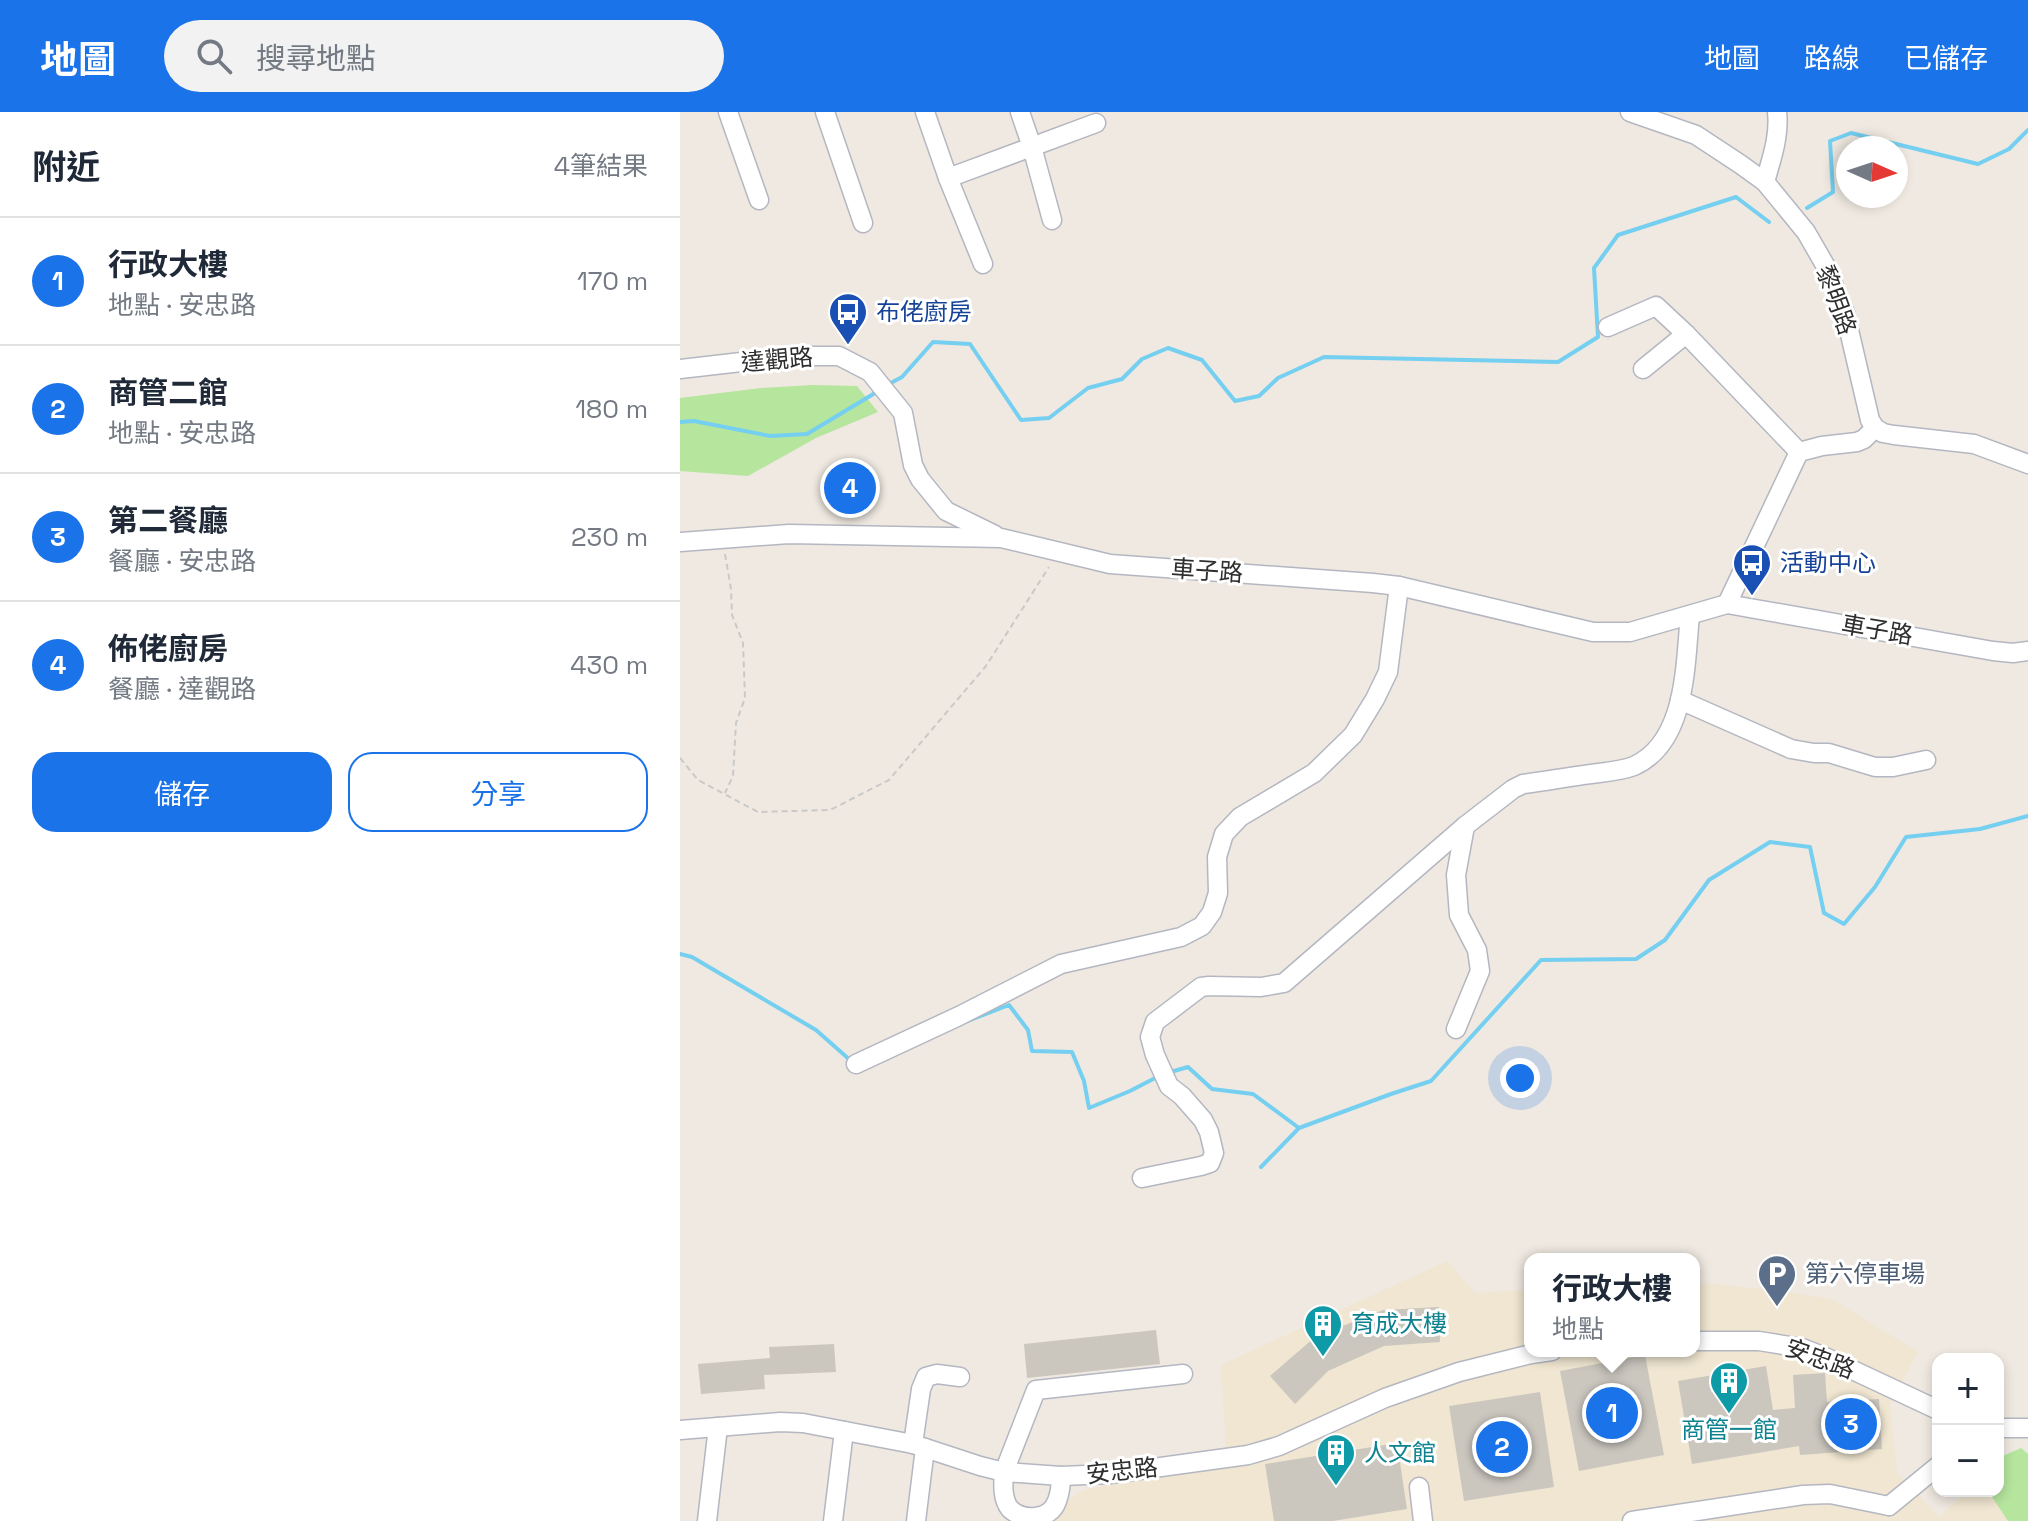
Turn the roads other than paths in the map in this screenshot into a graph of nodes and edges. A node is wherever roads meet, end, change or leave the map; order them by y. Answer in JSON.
{"nodes":[{"id":1,"x":728,"y":112,"type":"edge"},
{"id":2,"x":825,"y":112,"type":"edge"},
{"id":3,"x":925,"y":112,"type":"edge"},
{"id":4,"x":1020,"y":112,"type":"edge"},
{"id":5,"x":1630,"y":112,"type":"edge"},
{"id":6,"x":1777,"y":112,"type":"edge"},
{"id":7,"x":1096,"y":123,"type":"dead end"},
{"id":8,"x":1032,"y":147,"type":"junction"},
{"id":9,"x":948,"y":178,"type":"junction"},
{"id":10,"x":1765,"y":182,"type":"junction"},
{"id":11,"x":759,"y":200,"type":"dead end"},
{"id":12,"x":1052,"y":220,"type":"dead end"},
{"id":13,"x":863,"y":223,"type":"dead end"},
{"id":14,"x":983,"y":264,"type":"dead end"},
{"id":15,"x":1608,"y":327,"type":"dead end"},
{"id":16,"x":1686,"y":334,"type":"junction"},
{"id":17,"x":680,"y":369,"type":"edge"},
{"id":18,"x":1643,"y":369,"type":"dead end"},
{"id":19,"x":1875,"y":428,"type":"junction"},
{"id":20,"x":1799,"y":452,"type":"junction"},
{"id":21,"x":2028,"y":464,"type":"edge"},
{"id":22,"x":1001,"y":538,"type":"junction"},
{"id":23,"x":680,"y":542,"type":"edge"},
{"id":24,"x":1399,"y":586,"type":"junction"},
{"id":25,"x":1727,"y":604,"type":"junction"},
{"id":26,"x":1690,"y":615,"type":"junction"},
{"id":27,"x":2028,"y":651,"type":"edge"},
{"id":28,"x":1680,"y":700,"type":"junction"},
{"id":29,"x":1926,"y":760,"type":"dead end"},
{"id":30,"x":1465,"y":826,"type":"junction"},
{"id":31,"x":1456,"y":1029,"type":"dead end"},
{"id":32,"x":856,"y":1064,"type":"dead end"},
{"id":33,"x":1142,"y":1178,"type":"dead end"},
{"id":34,"x":1700,"y":1341,"type":"edge"},
{"id":35,"x":1524,"y":1356,"type":"edge"},
{"id":36,"x":1183,"y":1374,"type":"dead end"},
{"id":37,"x":960,"y":1377,"type":"dead end"},
{"id":38,"x":1932,"y":1407,"type":"edge"},
{"id":39,"x":718,"y":1427,"type":"junction"},
{"id":40,"x":2004,"y":1428,"type":"edge"},
{"id":41,"x":2028,"y":1428,"type":"edge"},
{"id":42,"x":680,"y":1430,"type":"edge"},
{"id":43,"x":844,"y":1431,"type":"junction"},
{"id":44,"x":919,"y":1446,"type":"junction"},
{"id":45,"x":1004,"y":1472,"type":"junction"},
{"id":46,"x":1932,"y":1472,"type":"edge"},
{"id":47,"x":1061,"y":1476,"type":"junction"},
{"id":48,"x":1419,"y":1487,"type":"dead end"},
{"id":49,"x":1891,"y":1514,"type":"edge"},
{"id":50,"x":1423,"y":1519,"type":"edge"},
{"id":51,"x":1032,"y":1520,"type":"edge"},
{"id":52,"x":707,"y":1521,"type":"edge"},
{"id":53,"x":833,"y":1521,"type":"edge"},
{"id":54,"x":916,"y":1521,"type":"edge"},
{"id":55,"x":1632,"y":1521,"type":"edge"}],
"edges":[{"from":1,"to":11,"type":"street"},
{"from":2,"to":13,"type":"street"},
{"from":3,"to":9,"type":"street"},
{"from":4,"to":8,"type":"street"},
{"from":5,"to":10,"type":"street","name":"黎明路"},
{"from":6,"to":10,"type":"street"},
{"from":7,"to":8,"type":"street"},
{"from":8,"to":9,"type":"street"},
{"from":8,"to":12,"type":"street"},
{"from":9,"to":14,"type":"street"},
{"from":10,"to":19,"type":"street","name":"黎明路"},
{"from":15,"to":16,"type":"street"},
{"from":16,"to":18,"type":"street"},
{"from":16,"to":20,"type":"street"},
{"from":17,"to":22,"type":"street","name":"達觀路"},
{"from":19,"to":20,"type":"street"},
{"from":19,"to":21,"type":"street"},
{"from":20,"to":25,"type":"street"},
{"from":22,"to":23,"type":"street","name":"車子路"},
{"from":22,"to":24,"type":"street","name":"車子路"},
{"from":24,"to":26,"type":"street","name":"車子路"},
{"from":24,"to":32,"type":"street"},
{"from":25,"to":26,"type":"street","name":"車子路"},
{"from":25,"to":27,"type":"street","name":"車子路"},
{"from":26,"to":28,"type":"street"},
{"from":28,"to":29,"type":"street"},
{"from":28,"to":30,"type":"street"},
{"from":30,"to":31,"type":"street"},
{"from":30,"to":33,"type":"street"},
{"from":34,"to":38,"type":"street","name":"安忠路"},
{"from":35,"to":47,"type":"street","name":"安忠路"},
{"from":36,"to":45,"type":"street"},
{"from":37,"to":44,"type":"street"},
{"from":39,"to":42,"type":"street","name":"安忠路"},
{"from":39,"to":43,"type":"street","name":"安忠路"},
{"from":39,"to":52,"type":"street"},
{"from":40,"to":41,"type":"street"},
{"from":43,"to":44,"type":"street","name":"安忠路"},
{"from":43,"to":53,"type":"street"},
{"from":44,"to":45,"type":"street","name":"安忠路"},
{"from":44,"to":54,"type":"street"},
{"from":45,"to":47,"type":"street","name":"安忠路"},
{"from":45,"to":51,"type":"street"},
{"from":46,"to":49,"type":"street"},
{"from":47,"to":51,"type":"street"},
{"from":48,"to":50,"type":"street"},
{"from":49,"to":55,"type":"street"}]}
